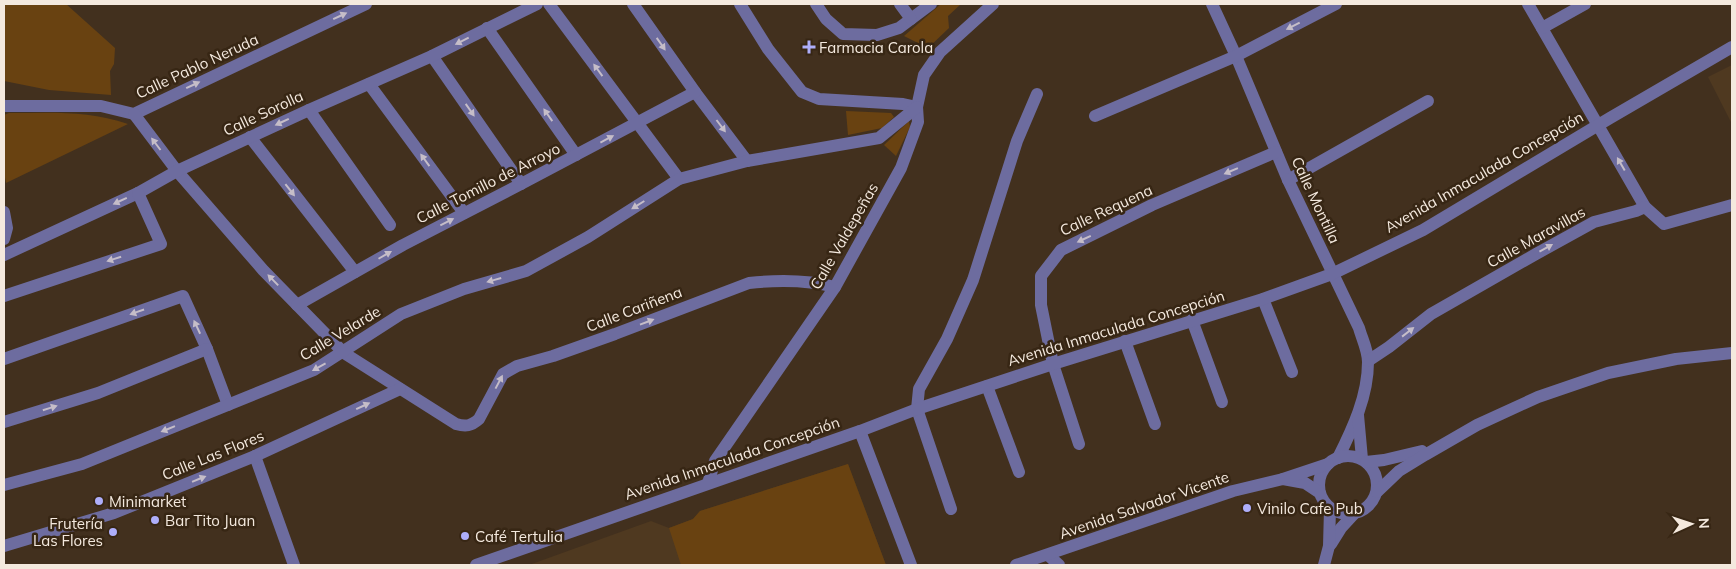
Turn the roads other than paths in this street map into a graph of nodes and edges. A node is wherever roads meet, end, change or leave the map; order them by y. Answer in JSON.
{"nodes":[{"id":1,"x":366,"y":4,"type":"edge"},
{"id":2,"x":537,"y":4,"type":"edge"},
{"id":3,"x":549,"y":4,"type":"edge"},
{"id":4,"x":633,"y":4,"type":"edge"},
{"id":5,"x":740,"y":4,"type":"edge"},
{"id":6,"x":816,"y":4,"type":"edge"},
{"id":7,"x":900,"y":4,"type":"edge"},
{"id":8,"x":930,"y":4,"type":"edge"},
{"id":9,"x":993,"y":4,"type":"edge"},
{"id":10,"x":1212,"y":4,"type":"edge"},
{"id":11,"x":1336,"y":4,"type":"edge"},
{"id":12,"x":1528,"y":4,"type":"edge"},
{"id":13,"x":1585,"y":4,"type":"edge"},
{"id":14,"x":911,"y":19,"type":"junction"},
{"id":15,"x":487,"y":28,"type":"junction"},
{"id":16,"x":1542,"y":28,"type":"junction"},
{"id":17,"x":1732,"y":47,"type":"edge"},
{"id":18,"x":432,"y":56,"type":"junction"},
{"id":19,"x":1236,"y":56,"type":"junction"},
{"id":20,"x":369,"y":84,"type":"junction"},
{"id":21,"x":694,"y":92,"type":"junction"},
{"id":22,"x":1037,"y":94,"type":"dead end"},
{"id":23,"x":1428,"y":101,"type":"dead end"},
{"id":24,"x":4,"y":106,"type":"edge"},
{"id":25,"x":917,"y":107,"type":"junction"},
{"id":26,"x":309,"y":110,"type":"junction"},
{"id":27,"x":134,"y":114,"type":"junction"},
{"id":28,"x":1095,"y":116,"type":"dead end"},
{"id":29,"x":637,"y":123,"type":"junction"},
{"id":30,"x":1598,"y":125,"type":"junction"},
{"id":31,"x":250,"y":137,"type":"junction"},
{"id":32,"x":1276,"y":152,"type":"junction"},
{"id":33,"x":576,"y":155,"type":"junction"},
{"id":34,"x":747,"y":161,"type":"junction"},
{"id":35,"x":177,"y":171,"type":"junction"},
{"id":36,"x":679,"y":179,"type":"junction"},
{"id":37,"x":1288,"y":180,"type":"junction"},
{"id":38,"x":521,"y":184,"type":"junction"},
{"id":39,"x":138,"y":193,"type":"junction"},
{"id":40,"x":1732,"y":205,"type":"edge"},
{"id":41,"x":1645,"y":207,"type":"junction"},
{"id":42,"x":4,"y":212,"type":"edge"},
{"id":43,"x":464,"y":214,"type":"junction"},
{"id":44,"x":390,"y":225,"type":"dead end"},
{"id":45,"x":4,"y":239,"type":"edge"},
{"id":46,"x":4,"y":255,"type":"edge"},
{"id":47,"x":355,"y":272,"type":"junction"},
{"id":48,"x":1332,"y":274,"type":"junction"},
{"id":49,"x":836,"y":287,"type":"junction"},
{"id":50,"x":4,"y":296,"type":"edge"},
{"id":51,"x":1263,"y":299,"type":"junction"},
{"id":52,"x":297,"y":305,"type":"junction"},
{"id":53,"x":1192,"y":320,"type":"junction"},
{"id":54,"x":1125,"y":341,"type":"junction"},
{"id":55,"x":207,"y":348,"type":"junction"},
{"id":56,"x":344,"y":353,"type":"junction"},
{"id":57,"x":1732,"y":353,"type":"edge"},
{"id":58,"x":4,"y":359,"type":"edge"},
{"id":59,"x":1368,"y":361,"type":"junction"},
{"id":60,"x":1053,"y":364,"type":"junction"},
{"id":61,"x":1292,"y":372,"type":"dead end"},
{"id":62,"x":986,"y":386,"type":"junction"},
{"id":63,"x":400,"y":389,"type":"junction"},
{"id":64,"x":1222,"y":402,"type":"dead end"},
{"id":65,"x":228,"y":405,"type":"junction"},
{"id":66,"x":916,"y":409,"type":"junction"},
{"id":67,"x":1358,"y":412,"type":"junction"},
{"id":68,"x":4,"y":422,"type":"edge"},
{"id":69,"x":1154,"y":424,"type":"dead end"},
{"id":70,"x":860,"y":431,"type":"junction"},
{"id":71,"x":1079,"y":444,"type":"dead end"},
{"id":72,"x":1441,"y":445,"type":"junction"},
{"id":73,"x":255,"y":456,"type":"junction"},
{"id":74,"x":1364,"y":460,"type":"junction"},
{"id":75,"x":1333,"y":461,"type":"junction"},
{"id":76,"x":1019,"y":472,"type":"dead end"},
{"id":77,"x":1283,"y":479,"type":"junction"},
{"id":78,"x":708,"y":483,"type":"junction"},
{"id":79,"x":4,"y":485,"type":"edge"},
{"id":80,"x":1377,"y":492,"type":"junction"},
{"id":81,"x":1320,"y":493,"type":"junction"},
{"id":82,"x":951,"y":509,"type":"dead end"},
{"id":83,"x":1330,"y":509,"type":"junction"},
{"id":84,"x":1353,"y":515,"type":"junction"},
{"id":85,"x":4,"y":546,"type":"edge"},
{"id":86,"x":1330,"y":546,"type":"junction"},
{"id":87,"x":1048,"y":555,"type":"junction"},
{"id":88,"x":294,"y":565,"type":"edge"},
{"id":89,"x":476,"y":565,"type":"edge"},
{"id":90,"x":911,"y":565,"type":"edge"},
{"id":91,"x":1016,"y":565,"type":"edge"},
{"id":92,"x":1059,"y":565,"type":"edge"},
{"id":93,"x":1324,"y":565,"type":"edge"}],
"edges":[{"from":27,"to":1,"type":"street","name":"Calle Pablo Neruda","one_way":true},
{"from":2,"to":15,"type":"street","name":"Calle Sorolla"},
{"from":29,"to":3,"type":"street","one_way":true},
{"from":4,"to":21,"type":"street","one_way":true},
{"from":5,"to":25,"type":"street"},
{"from":6,"to":14,"type":"street"},
{"from":7,"to":14,"type":"street"},
{"from":8,"to":14,"type":"street"},
{"from":9,"to":25,"type":"street","name":"Calle Valdepeñas"},
{"from":10,"to":19,"type":"street","name":"Calle Montilla"},
{"from":11,"to":19,"type":"street","one_way":true},
{"from":12,"to":16,"type":"street"},
{"from":13,"to":16,"type":"street"},
{"from":15,"to":18,"type":"street","name":"Calle Sorolla","one_way":true},
{"from":33,"to":15,"type":"street","one_way":true},
{"from":16,"to":30,"type":"street"},
{"from":17,"to":30,"type":"street","name":"Avenida Inmaculada Concepción"},
{"from":18,"to":20,"type":"street","name":"Calle Sorolla"},
{"from":18,"to":38,"type":"street","one_way":true},
{"from":19,"to":28,"type":"street"},
{"from":19,"to":32,"type":"street","name":"Calle Montilla"},
{"from":20,"to":26,"type":"street","name":"Calle Sorolla"},
{"from":43,"to":20,"type":"street","one_way":true},
{"from":21,"to":29,"type":"street","name":"Calle Tomillo de Arroyo"},
{"from":21,"to":34,"type":"street","one_way":true},
{"from":22,"to":66,"type":"street"},
{"from":23,"to":37,"type":"street"},
{"from":24,"to":27,"type":"street","name":"Calle Pablo Neruda"},
{"from":25,"to":34,"type":"street"},
{"from":25,"to":49,"type":"street","name":"Calle Valdepeñas"},
{"from":26,"to":31,"type":"street","name":"Calle Sorolla","one_way":true},
{"from":26,"to":44,"type":"street"},
{"from":35,"to":27,"type":"street","one_way":true},
{"from":33,"to":29,"type":"street","name":"Calle Tomillo de Arroyo","one_way":true},
{"from":29,"to":36,"type":"street"},
{"from":41,"to":30,"type":"street","one_way":true},
{"from":30,"to":48,"type":"street","name":"Avenida Inmaculada Concepción"},
{"from":31,"to":35,"type":"street","name":"Calle Sorolla"},
{"from":31,"to":47,"type":"street","one_way":true},
{"from":32,"to":37,"type":"street","name":"Calle Montilla"},
{"from":32,"to":60,"type":"street","name":"Calle Requena","one_way":true},
{"from":33,"to":38,"type":"street","name":"Calle Tomillo de Arroyo"},
{"from":34,"to":36,"type":"street","name":"Calle Velarde"},
{"from":35,"to":39,"type":"street","name":"Calle Sorolla"},
{"from":52,"to":35,"type":"street","one_way":true},
{"from":36,"to":56,"type":"street","name":"Calle Velarde","one_way":true},
{"from":37,"to":48,"type":"street","name":"Calle Montilla"},
{"from":38,"to":43,"type":"street","name":"Calle Tomillo de Arroyo"},
{"from":39,"to":46,"type":"street","name":"Calle Sorolla","one_way":true},
{"from":39,"to":50,"type":"street","one_way":true},
{"from":40,"to":41,"type":"street"},
{"from":59,"to":41,"type":"street","name":"Calle Maravillas","one_way":true},
{"from":42,"to":45,"type":"street"},
{"from":47,"to":43,"type":"street","name":"Calle Tomillo de Arroyo","one_way":true},
{"from":47,"to":52,"type":"street","name":"Calle Tomillo de Arroyo"},
{"from":48,"to":51,"type":"street","name":"Avenida Inmaculada Concepción"},
{"from":48,"to":59,"type":"street","name":"Calle Montilla"},
{"from":63,"to":49,"type":"street","name":"Calle Cariñena","one_way":true},
{"from":49,"to":78,"type":"street","name":"Calle Valdepeñas"},
{"from":51,"to":53,"type":"street","name":"Avenida Inmaculada Concepción"},
{"from":51,"to":61,"type":"street"},
{"from":52,"to":56,"type":"street"},
{"from":53,"to":54,"type":"street","name":"Avenida Inmaculada Concepción"},
{"from":53,"to":64,"type":"street"},
{"from":54,"to":60,"type":"street","name":"Avenida Inmaculada Concepción"},
{"from":54,"to":69,"type":"street"},
{"from":55,"to":58,"type":"street","one_way":true},
{"from":55,"to":65,"type":"street"},
{"from":68,"to":55,"type":"street","one_way":true},
{"from":56,"to":63,"type":"street"},
{"from":56,"to":65,"type":"street","name":"Calle Velarde","one_way":true},
{"from":57,"to":72,"type":"street"},
{"from":59,"to":67,"type":"street","name":"Calle Montilla"},
{"from":60,"to":62,"type":"street","name":"Avenida Inmaculada Concepción"},
{"from":60,"to":71,"type":"street","name":"Calle Requena"},
{"from":62,"to":66,"type":"street","name":"Avenida Inmaculada Concepción"},
{"from":62,"to":76,"type":"street"},
{"from":73,"to":63,"type":"street","name":"Calle Las Flores","one_way":true},
{"from":65,"to":79,"type":"street","name":"Calle Velarde","one_way":true},
{"from":66,"to":70,"type":"street","name":"Avenida Inmaculada Concepción"},
{"from":66,"to":82,"type":"street"},
{"from":67,"to":74,"type":"street","name":"Calle Montilla"},
{"from":67,"to":75,"type":"street","name":"Calle Montilla"},
{"from":70,"to":78,"type":"street","name":"Avenida Inmaculada Concepción"},
{"from":70,"to":90,"type":"street"},
{"from":72,"to":74,"type":"street"},
{"from":72,"to":80,"type":"street"},
{"from":85,"to":73,"type":"street","name":"Calle Las Flores","one_way":true},
{"from":73,"to":88,"type":"street"},
{"from":74,"to":75,"type":"street"},
{"from":74,"to":80,"type":"street"},
{"from":75,"to":77,"type":"street","name":"Avenida Salvador Vicente"},
{"from":75,"to":81,"type":"street"},
{"from":77,"to":81,"type":"street","name":"Avenida Salvador Vicente"},
{"from":77,"to":87,"type":"street","name":"Avenida Salvador Vicente"},
{"from":78,"to":89,"type":"street","name":"Avenida Inmaculada Concepción"},
{"from":80,"to":84,"type":"street"},
{"from":81,"to":83,"type":"street"},
{"from":83,"to":84,"type":"street"},
{"from":83,"to":86,"type":"street"},
{"from":84,"to":86,"type":"street"},
{"from":86,"to":93,"type":"street"},
{"from":87,"to":91,"type":"street","name":"Avenida Salvador Vicente"},
{"from":87,"to":92,"type":"street"}]}
